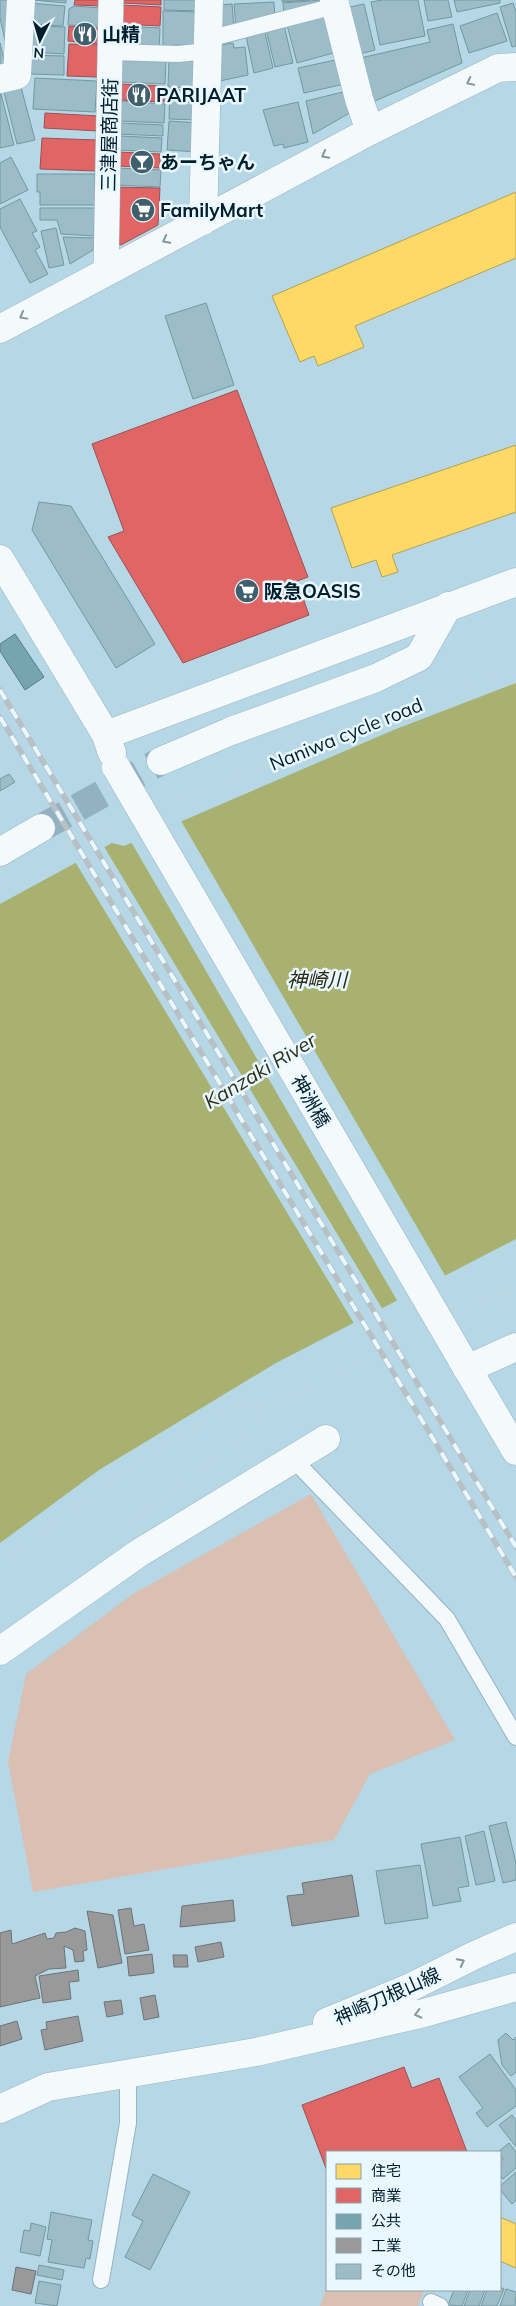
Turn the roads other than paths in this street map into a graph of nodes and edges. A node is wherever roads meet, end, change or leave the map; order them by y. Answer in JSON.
{"nodes":[{"id":1,"x":21,"y":0,"type":"edge"},
{"id":2,"x":112,"y":0,"type":"edge"},
{"id":3,"x":209,"y":0,"type":"edge"},
{"id":4,"x":339,"y":2,"type":"edge"},
{"id":5,"x":207,"y":45,"type":"junction"},
{"id":6,"x":110,"y":52,"type":"junction"},
{"id":7,"x":516,"y":67,"type":"edge"},
{"id":8,"x":0,"y":79,"type":"edge"},
{"id":9,"x":370,"y":131,"type":"junction"},
{"id":10,"x":203,"y":221,"type":"junction"},
{"id":11,"x":106,"y":270,"type":"junction"},
{"id":12,"x":0,"y":328,"type":"edge"},
{"id":13,"x":0,"y":559,"type":"edge"},
{"id":14,"x":516,"y":582,"type":"edge"},
{"id":15,"x":448,"y":606,"type":"junction"},
{"id":16,"x":106,"y":735,"type":"junction"},
{"id":17,"x":161,"y":761,"type":"tunnel mouth"},
{"id":18,"x":41,"y":828,"type":"tunnel mouth"},
{"id":19,"x":0,"y":852,"type":"edge"},
{"id":20,"x":516,"y":1347,"type":"edge"},
{"id":21,"x":464,"y":1363,"type":"junction"},
{"id":22,"x":326,"y":1439,"type":"dead end"},
{"id":23,"x":516,"y":1450,"type":"edge"},
{"id":24,"x":293,"y":1459,"type":"junction"},
{"id":25,"x":0,"y":1651,"type":"edge"},
{"id":26,"x":516,"y":1737,"type":"edge"},
{"id":27,"x":515,"y":1942,"type":"edge"},
{"id":28,"x":516,"y":1987,"type":"edge"},
{"id":29,"x":256,"y":2052,"type":"junction"},
{"id":30,"x":128,"y":2074,"type":"junction"},
{"id":31,"x":0,"y":2109,"type":"edge"},
{"id":32,"x":101,"y":2280,"type":"dead end"}],
"edges":[{"from":1,"to":8,"type":"street"},
{"from":2,"to":6,"type":"street","name":"三津屋商店街"},
{"from":3,"to":5,"type":"street"},
{"from":4,"to":5,"type":"lane"},
{"from":4,"to":9,"type":"street"},
{"from":5,"to":6,"type":"lane"},
{"from":5,"to":10,"type":"street"},
{"from":6,"to":11,"type":"street","name":"三津屋商店街"},
{"from":7,"to":9,"type":"street","one_way":true},
{"from":9,"to":10,"type":"street","one_way":true},
{"from":10,"to":11,"type":"street","one_way":true},
{"from":11,"to":12,"type":"street","one_way":true},
{"from":13,"to":16,"type":"street","name":"神洲橋"},
{"from":14,"to":15,"type":"street"},
{"from":15,"to":16,"type":"street"},
{"from":15,"to":17,"type":"street"},
{"from":16,"to":21,"type":"street","name":"神洲橋","bridge":true},
{"from":18,"to":19,"type":"street"},
{"from":20,"to":21,"type":"street"},
{"from":21,"to":23,"type":"street","name":"神洲橋"},
{"from":22,"to":24,"type":"street"},
{"from":24,"to":25,"type":"street"},
{"from":24,"to":26,"type":"lane"},
{"from":29,"to":27,"type":"street","name":"神崎刀根山線","one_way":true},
{"from":28,"to":29,"type":"street","name":"神崎刀根山線","one_way":true},
{"from":29,"to":30,"type":"street","name":"神崎刀根山線"},
{"from":30,"to":31,"type":"street","name":"神崎刀根山線"},
{"from":30,"to":32,"type":"lane"}]}
